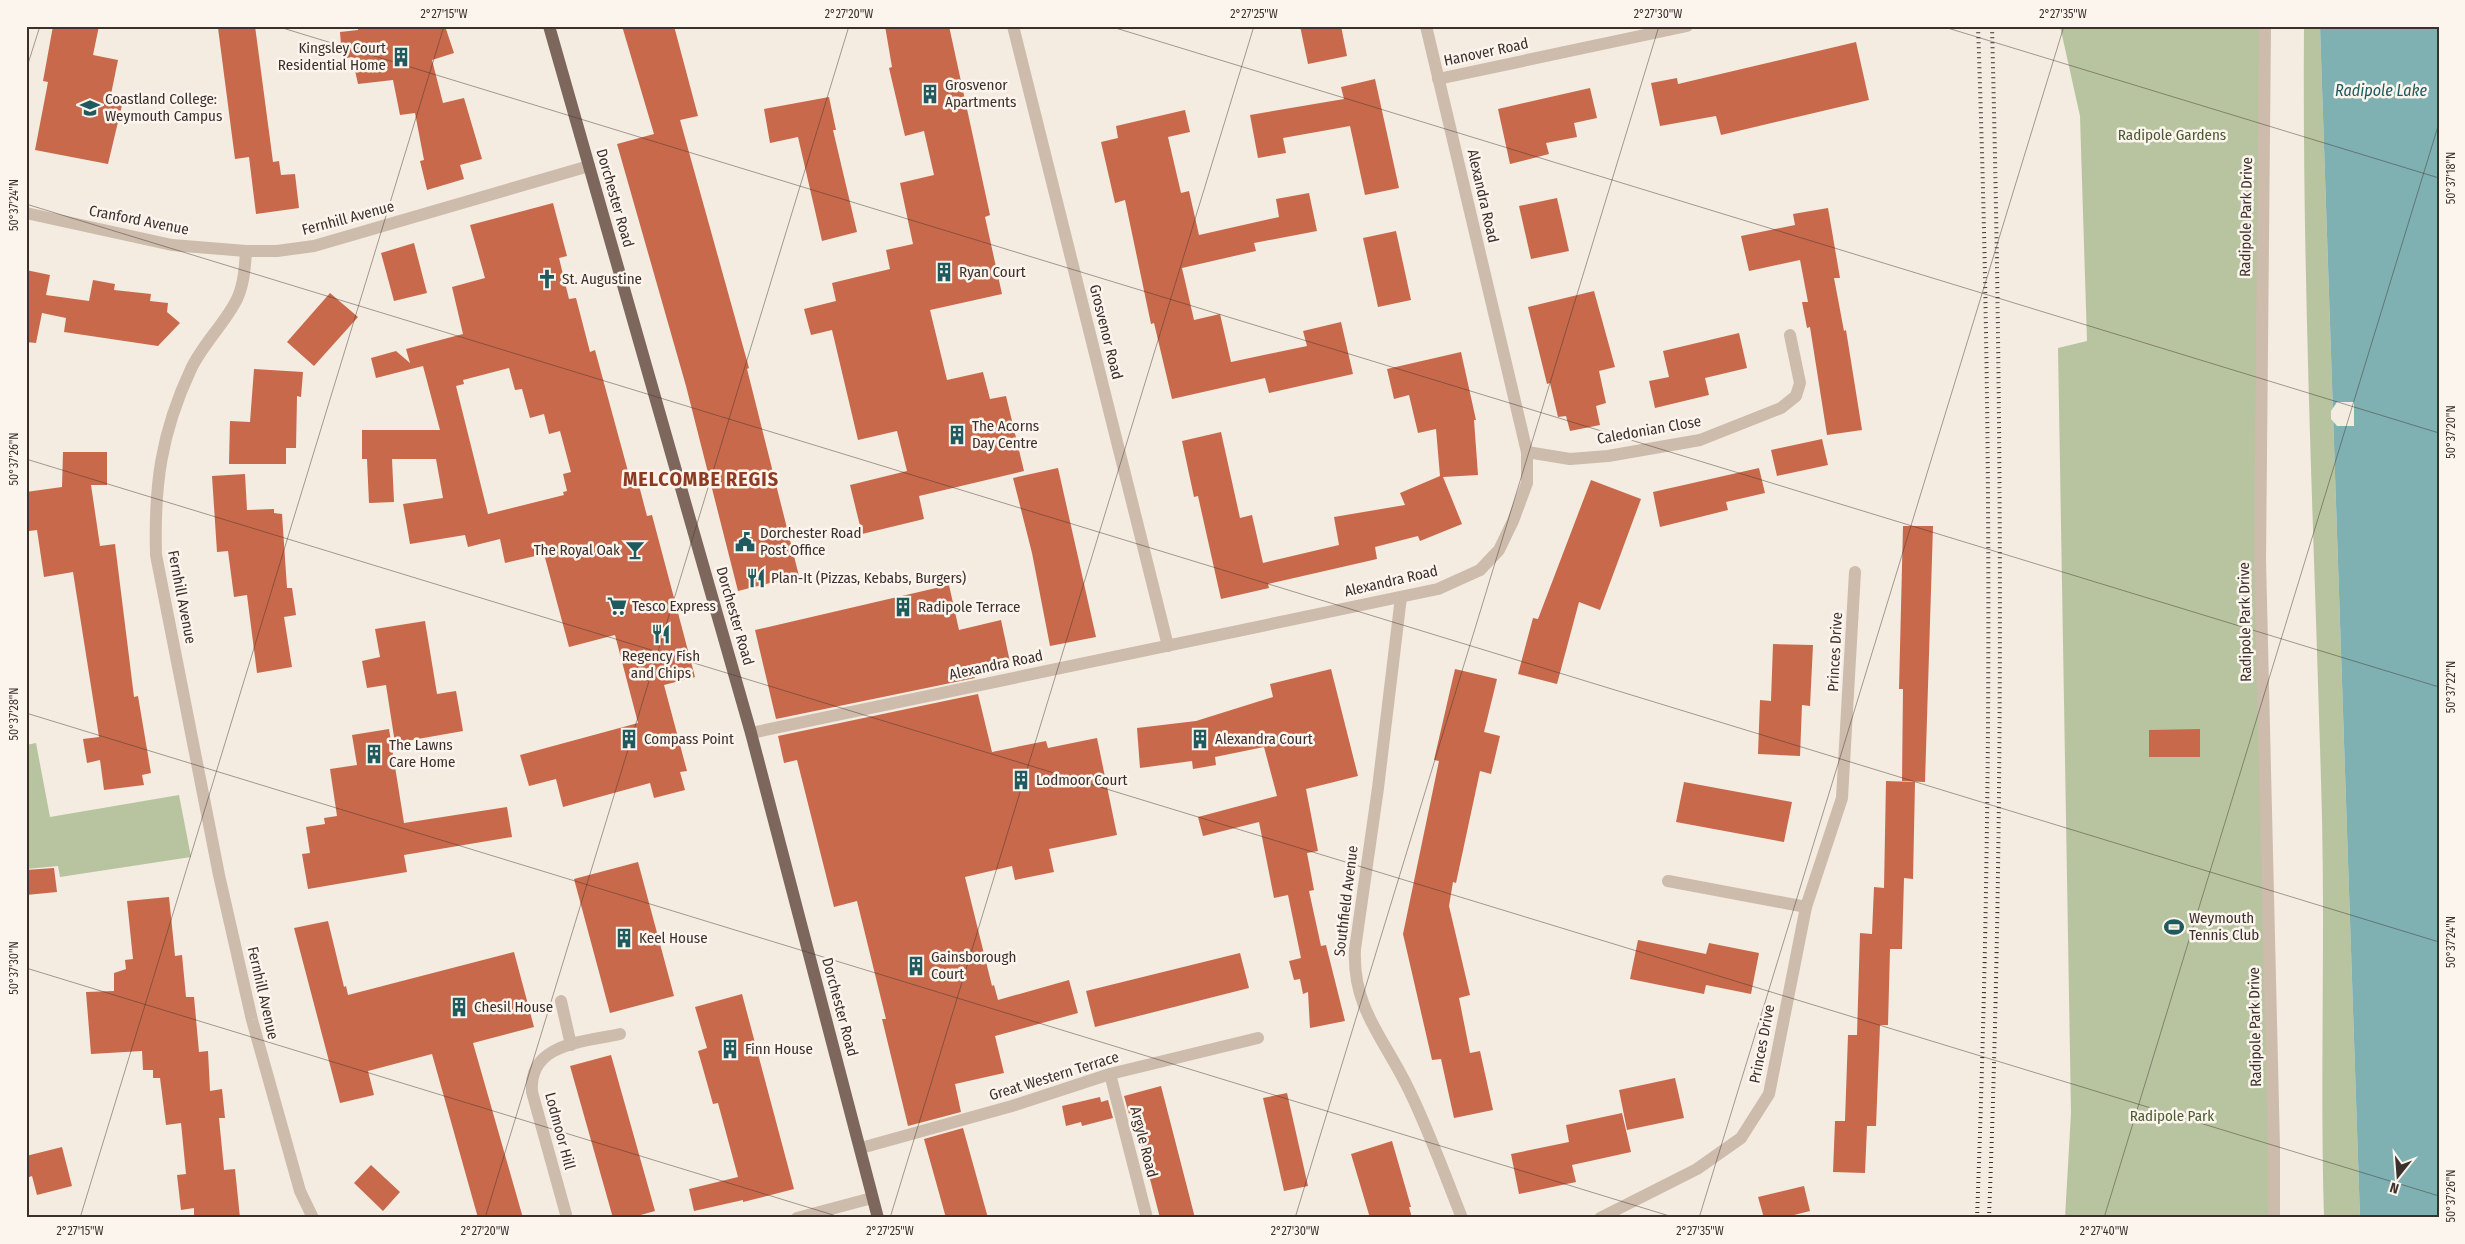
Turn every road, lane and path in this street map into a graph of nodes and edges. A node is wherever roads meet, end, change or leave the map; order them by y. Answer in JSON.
{"nodes":[{"id":1,"x":549,"y":26,"type":"edge"},
{"id":2,"x":1013,"y":26,"type":"edge"},
{"id":3,"x":1426,"y":26,"type":"edge"},
{"id":4,"x":1687,"y":26,"type":"edge"},
{"id":5,"x":2265,"y":26,"type":"edge"},
{"id":6,"x":1438,"y":79,"type":"junction"},
{"id":7,"x":589,"y":166,"type":"junction"},
{"id":8,"x":26,"y":213,"type":"edge"},
{"id":9,"x":246,"y":251,"type":"junction"},
{"id":10,"x":1790,"y":335,"type":"dead end"},
{"id":11,"x":1527,"y":452,"type":"junction"},
{"id":12,"x":1855,"y":572,"type":"dead end"},
{"id":13,"x":1401,"y":598,"type":"junction"},
{"id":14,"x":1168,"y":646,"type":"junction"},
{"id":15,"x":751,"y":733,"type":"junction"},
{"id":16,"x":1668,"y":881,"type":"dead end"},
{"id":17,"x":1806,"y":907,"type":"junction"},
{"id":18,"x":561,"y":1001,"type":"dead end"},
{"id":19,"x":620,"y":1034,"type":"dead end"},
{"id":20,"x":1258,"y":1038,"type":"dead end"},
{"id":21,"x":571,"y":1045,"type":"junction"},
{"id":22,"x":1110,"y":1074,"type":"junction"},
{"id":23,"x":861,"y":1148,"type":"junction"},
{"id":24,"x":872,"y":1198,"type":"junction"},
{"id":25,"x":313,"y":1218,"type":"edge"},
{"id":26,"x":567,"y":1218,"type":"edge"},
{"id":27,"x":796,"y":1218,"type":"edge"},
{"id":28,"x":878,"y":1218,"type":"edge"},
{"id":29,"x":1146,"y":1218,"type":"edge"},
{"id":30,"x":1462,"y":1218,"type":"edge"},
{"id":31,"x":1600,"y":1218,"type":"edge"},
{"id":32,"x":2274,"y":1218,"type":"edge"}],
"edges":[{"from":1,"to":7,"type":"main road","name":"Dorchester Road"},
{"from":2,"to":14,"type":"street","name":"Grosvenor Road"},
{"from":3,"to":6,"type":"street","name":"Alexandra Road"},
{"from":4,"to":6,"type":"street","name":"Hanover Road"},
{"from":5,"to":32,"type":"street","name":"Radipole Park Drive"},
{"from":6,"to":11,"type":"street","name":"Alexandra Road"},
{"from":7,"to":9,"type":"street","name":"Fernhill Avenue"},
{"from":7,"to":15,"type":"main road","name":"Dorchester Road"},
{"from":8,"to":9,"type":"street","name":"Cranford Avenue"},
{"from":9,"to":25,"type":"street","name":"Fernhill Avenue"},
{"from":10,"to":11,"type":"street","name":"Caledonian Close"},
{"from":11,"to":13,"type":"street","name":"Alexandra Road"},
{"from":12,"to":17,"type":"street","name":"Princes Drive"},
{"from":13,"to":14,"type":"street","name":"Alexandra Road"},
{"from":13,"to":30,"type":"street","name":"Southfield Avenue"},
{"from":14,"to":15,"type":"street","name":"Alexandra Road"},
{"from":15,"to":23,"type":"main road","name":"Dorchester Road"},
{"from":16,"to":17,"type":"street"},
{"from":17,"to":31,"type":"street","name":"Princes Drive"},
{"from":18,"to":21,"type":"street"},
{"from":19,"to":21,"type":"street","name":"Lodmoor Hill"},
{"from":20,"to":22,"type":"street","name":"Great Western Terrace"},
{"from":21,"to":26,"type":"street","name":"Lodmoor Hill"},
{"from":22,"to":23,"type":"street","name":"Great Western Terrace"},
{"from":22,"to":29,"type":"street","name":"Argyle Road"},
{"from":23,"to":24,"type":"main road","name":"Dorchester Road"},
{"from":24,"to":27,"type":"street"},
{"from":24,"to":28,"type":"main road","name":"Dorchester Road"}]}
